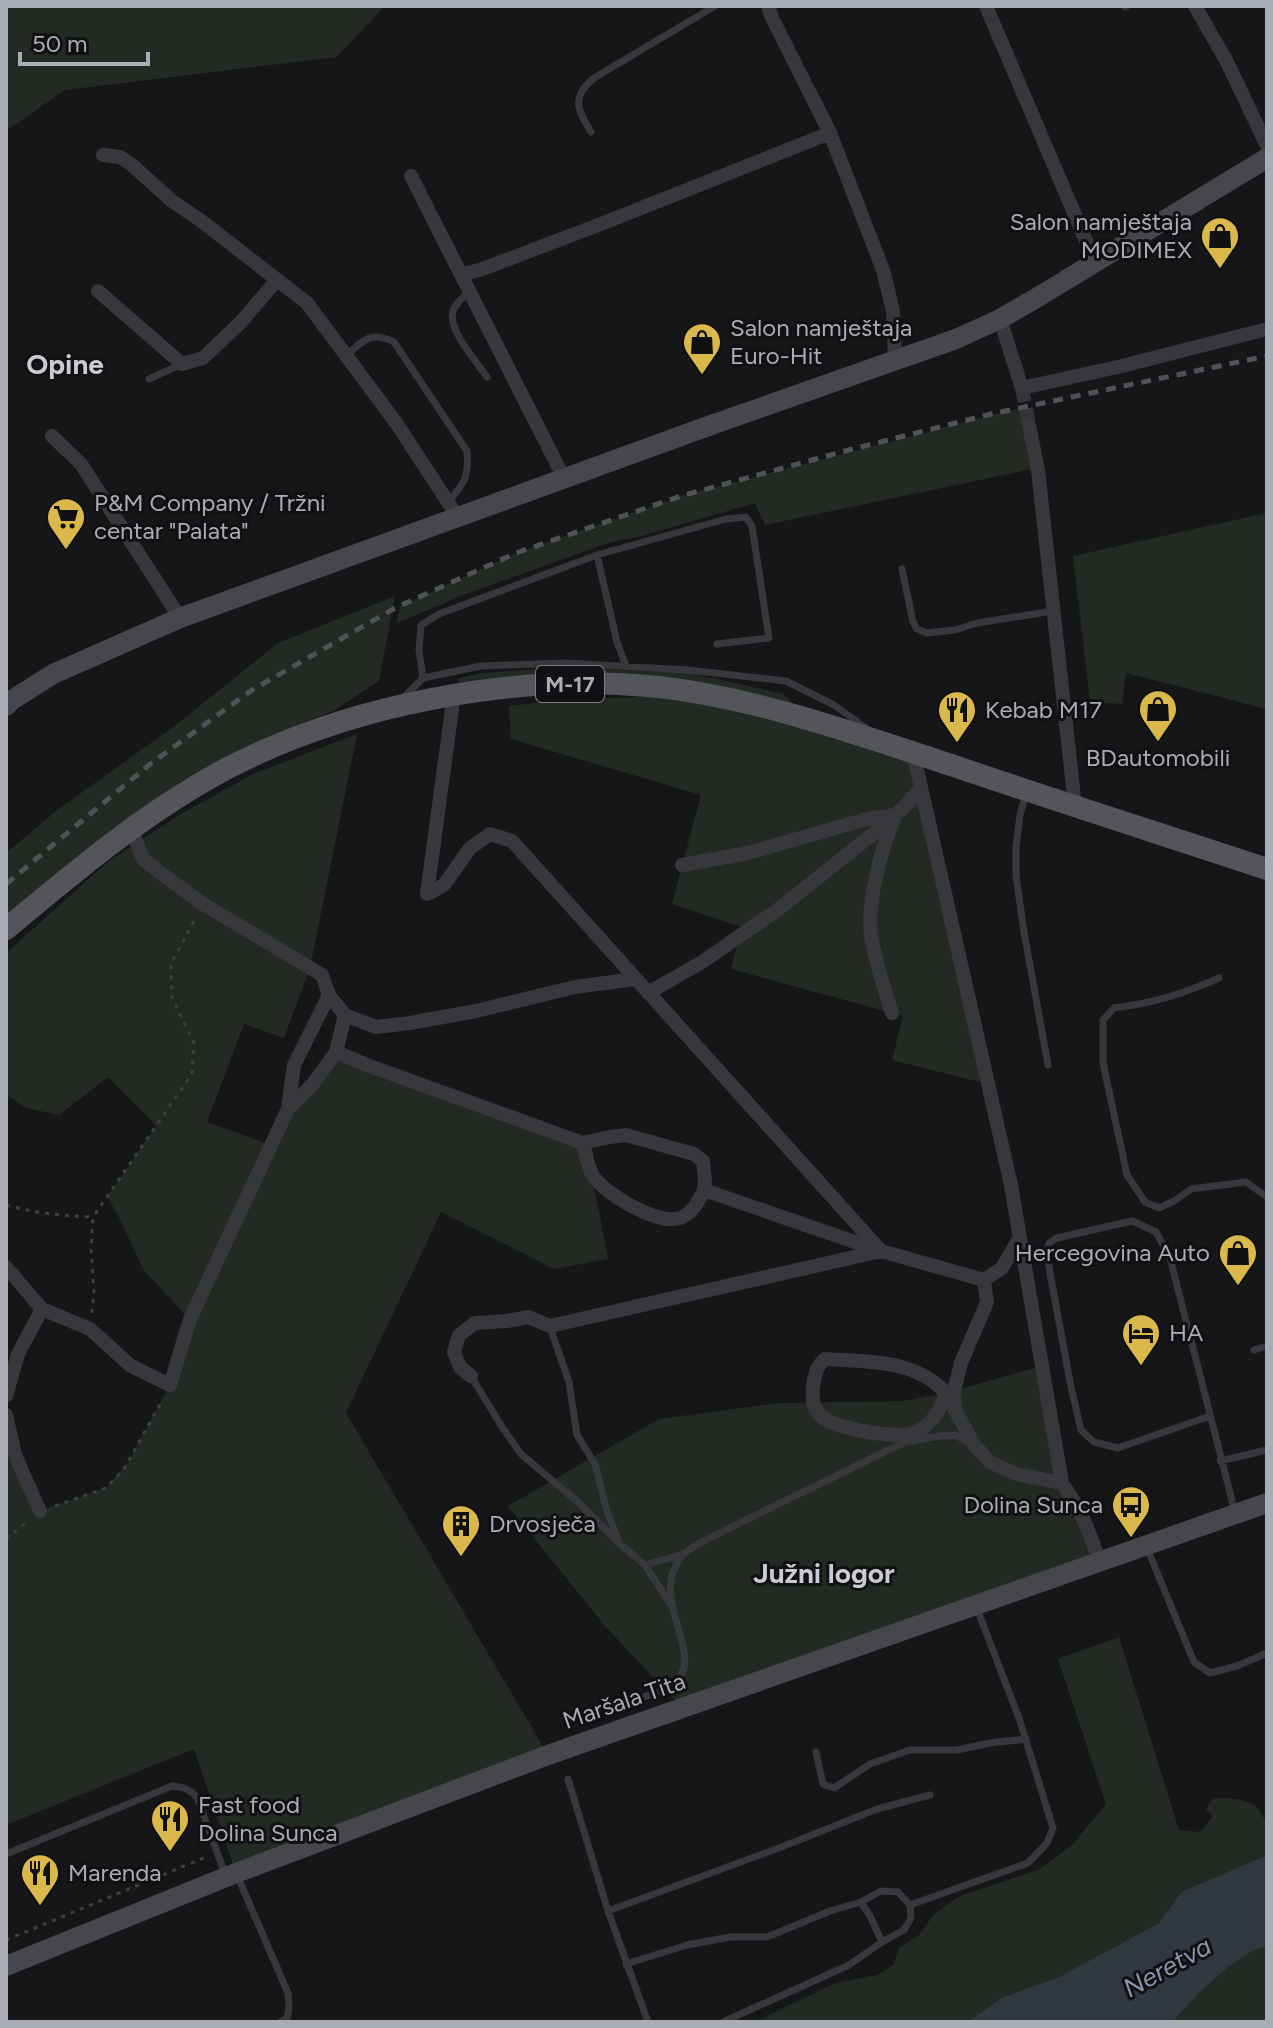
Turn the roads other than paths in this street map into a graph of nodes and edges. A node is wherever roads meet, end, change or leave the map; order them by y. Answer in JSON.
{"nodes":[{"id":1,"x":715,"y":6,"type":"edge"},
{"id":2,"x":768,"y":6,"type":"edge"},
{"id":3,"x":986,"y":6,"type":"edge"},
{"id":4,"x":1195,"y":6,"type":"edge"},
{"id":5,"x":591,"y":132,"type":"dead end"},
{"id":6,"x":830,"y":133,"type":"junction"},
{"id":7,"x":1267,"y":146,"type":"edge"},
{"id":8,"x":103,"y":155,"type":"dead end"},
{"id":9,"x":1267,"y":158,"type":"edge"},
{"id":10,"x":411,"y":176,"type":"dead end"},
{"id":11,"x":1095,"y":262,"type":"junction"},
{"id":12,"x":461,"y":275,"type":"junction"},
{"id":13,"x":277,"y":280,"type":"junction"},
{"id":14,"x":98,"y":291,"type":"dead end"},
{"id":15,"x":469,"y":291,"type":"junction"},
{"id":16,"x":1000,"y":319,"type":"junction"},
{"id":17,"x":1267,"y":329,"type":"edge"},
{"id":18,"x":347,"y":355,"type":"junction"},
{"id":19,"x":895,"y":359,"type":"junction"},
{"id":20,"x":182,"y":364,"type":"junction"},
{"id":21,"x":487,"y":377,"type":"dead end"},
{"id":22,"x":149,"y":379,"type":"dead end"},
{"id":23,"x":1029,"y":425,"type":"tunnel mouth"},
{"id":24,"x":52,"y":436,"type":"dead end"},
{"id":25,"x":564,"y":478,"type":"junction"},
{"id":26,"x":453,"y":509,"type":"junction"},
{"id":27,"x":597,"y":555,"type":"junction"},
{"id":28,"x":902,"y":569,"type":"dead end"},
{"id":29,"x":1054,"y":611,"type":"junction"},
{"id":30,"x":180,"y":618,"type":"junction"},
{"id":31,"x":617,"y":642,"type":"junction"},
{"id":32,"x":717,"y":644,"type":"dead end"},
{"id":33,"x":608,"y":665,"type":"junction"},
{"id":34,"x":626,"y":666,"type":"junction"},
{"id":35,"x":423,"y":678,"type":"junction"},
{"id":36,"x":454,"y":694,"type":"junction"},
{"id":37,"x":6,"y":706,"type":"edge"},
{"id":38,"x":392,"y":709,"type":"junction"},
{"id":39,"x":887,"y":744,"type":"junction"},
{"id":40,"x":913,"y":752,"type":"junction"},
{"id":41,"x":921,"y":788,"type":"junction"},
{"id":42,"x":1027,"y":791,"type":"junction"},
{"id":43,"x":1075,"y":806,"type":"junction"},
{"id":44,"x":895,"y":815,"type":"junction"},
{"id":45,"x":131,"y":828,"type":"junction"},
{"id":46,"x":682,"y":865,"type":"dead end"},
{"id":47,"x":1267,"y":869,"type":"edge"},
{"id":48,"x":6,"y":929,"type":"edge"},
{"id":49,"x":1219,"y":978,"type":"dead end"},
{"id":50,"x":635,"y":979,"type":"junction"},
{"id":51,"x":648,"y":993,"type":"junction"},
{"id":52,"x":329,"y":995,"type":"junction"},
{"id":53,"x":892,"y":1013,"type":"dead end"},
{"id":54,"x":345,"y":1015,"type":"junction"},
{"id":55,"x":336,"y":1052,"type":"junction"},
{"id":56,"x":1048,"y":1065,"type":"dead end"},
{"id":57,"x":288,"y":1109,"type":"junction"},
{"id":58,"x":583,"y":1143,"type":"junction"},
{"id":59,"x":704,"y":1190,"type":"junction"},
{"id":60,"x":1267,"y":1197,"type":"edge"},
{"id":61,"x":1020,"y":1237,"type":"junction"},
{"id":62,"x":881,"y":1251,"type":"junction"},
{"id":63,"x":6,"y":1267,"type":"edge"},
{"id":64,"x":984,"y":1280,"type":"junction"},
{"id":65,"x":42,"y":1309,"type":"junction"},
{"id":66,"x":550,"y":1326,"type":"junction"},
{"id":67,"x":1267,"y":1346,"type":"edge"},
{"id":68,"x":1254,"y":1350,"type":"dead end"},
{"id":69,"x":12,"y":1352,"type":"edge"},
{"id":70,"x":471,"y":1376,"type":"joint"},
{"id":71,"x":950,"y":1392,"type":"junction"},
{"id":72,"x":6,"y":1396,"type":"edge"},
{"id":73,"x":6,"y":1415,"type":"edge"},
{"id":74,"x":1210,"y":1416,"type":"junction"},
{"id":75,"x":910,"y":1438,"type":"junction"},
{"id":76,"x":975,"y":1446,"type":"junction"},
{"id":77,"x":1267,"y":1450,"type":"edge"},
{"id":78,"x":1220,"y":1461,"type":"junction"},
{"id":79,"x":1062,"y":1483,"type":"junction"},
{"id":80,"x":1267,"y":1503,"type":"edge"},
{"id":81,"x":40,"y":1511,"type":"road end"},
{"id":82,"x":1235,"y":1514,"type":"junction"},
{"id":83,"x":620,"y":1544,"type":"junction"},
{"id":84,"x":1146,"y":1546,"type":"junction"},
{"id":85,"x":683,"y":1554,"type":"junction"},
{"id":86,"x":1099,"y":1561,"type":"junction"},
{"id":87,"x":645,"y":1565,"type":"junction"},
{"id":88,"x":976,"y":1604,"type":"junction"},
{"id":89,"x":671,"y":1605,"type":"junction"},
{"id":90,"x":1267,"y":1653,"type":"edge"},
{"id":91,"x":637,"y":1699,"type":"dead end"},
{"id":92,"x":1026,"y":1739,"type":"junction"},
{"id":93,"x":816,"y":1752,"type":"dead end"},
{"id":94,"x":568,"y":1779,"type":"dead end"},
{"id":95,"x":930,"y":1795,"type":"dead end"},
{"id":96,"x":6,"y":1854,"type":"edge"},
{"id":97,"x":231,"y":1875,"type":"junction"},
{"id":98,"x":861,"y":1902,"type":"junction"},
{"id":99,"x":910,"y":1905,"type":"junction"},
{"id":100,"x":608,"y":1911,"type":"junction"},
{"id":101,"x":882,"y":1942,"type":"junction"},
{"id":102,"x":626,"y":1964,"type":"junction"},
{"id":103,"x":6,"y":1966,"type":"edge"},
{"id":104,"x":280,"y":2022,"type":"edge"},
{"id":105,"x":648,"y":2022,"type":"edge"},
{"id":106,"x":723,"y":2022,"type":"edge"}],
"edges":[{"from":1,"to":5,"type":"lane"},
{"from":2,"to":6,"type":"street"},
{"from":3,"to":11,"type":"street"},
{"from":4,"to":7,"type":"street"},
{"from":6,"to":12,"type":"street"},
{"from":6,"to":19,"type":"street"},
{"from":8,"to":13,"type":"street"},
{"from":9,"to":11,"type":"street"},
{"from":10,"to":12,"type":"street"},
{"from":11,"to":16,"type":"street"},
{"from":12,"to":15,"type":"street"},
{"from":13,"to":18,"type":"street"},
{"from":13,"to":20,"type":"street"},
{"from":14,"to":20,"type":"street"},
{"from":15,"to":21,"type":"lane"},
{"from":15,"to":25,"type":"street"},
{"from":16,"to":17,"type":"street"},
{"from":16,"to":19,"type":"street"},
{"from":18,"to":26,"type":"street"},
{"from":18,"to":26,"type":"lane"},
{"from":19,"to":25,"type":"street"},
{"from":20,"to":22,"type":"lane"},
{"from":23,"to":29,"type":"street"},
{"from":24,"to":30,"type":"street"},
{"from":25,"to":26,"type":"street"},
{"from":26,"to":30,"type":"street"},
{"from":27,"to":31,"type":"lane"},
{"from":27,"to":32,"type":"lane"},
{"from":27,"to":35,"type":"lane"},
{"from":28,"to":29,"type":"lane"},
{"from":29,"to":43,"type":"street"},
{"from":30,"to":37,"type":"street"},
{"from":31,"to":33,"type":"lane"},
{"from":31,"to":34,"type":"lane"},
{"from":33,"to":34,"type":"lane"},
{"from":33,"to":35,"type":"lane"},
{"from":34,"to":39,"type":"lane"},
{"from":35,"to":38,"type":"lane"},
{"from":36,"to":38,"type":"main road","number":"M-17"},
{"from":36,"to":39,"type":"main road","number":"M-17"},
{"from":36,"to":50,"type":"street"},
{"from":38,"to":45,"type":"main road","number":"M-17"},
{"from":39,"to":40,"type":"main road","number":"M-17"},
{"from":40,"to":41,"type":"street"},
{"from":40,"to":42,"type":"main road","number":"M-17"},
{"from":41,"to":44,"type":"street"},
{"from":41,"to":61,"type":"street"},
{"from":42,"to":43,"type":"main road","number":"M-17"},
{"from":42,"to":56,"type":"lane"},
{"from":43,"to":47,"type":"main road","number":"M-17"},
{"from":44,"to":46,"type":"street"},
{"from":44,"to":51,"type":"street"},
{"from":44,"to":53,"type":"street"},
{"from":45,"to":48,"type":"main road","number":"M-17"},
{"from":45,"to":52,"type":"street"},
{"from":49,"to":60,"type":"lane"},
{"from":50,"to":51,"type":"street"},
{"from":50,"to":54,"type":"street"},
{"from":51,"to":62,"type":"street"},
{"from":52,"to":54,"type":"street"},
{"from":52,"to":57,"type":"street"},
{"from":54,"to":55,"type":"street"},
{"from":55,"to":57,"type":"street"},
{"from":55,"to":58,"type":"street"},
{"from":57,"to":65,"type":"street"},
{"from":58,"to":59,"type":"street"},
{"from":58,"to":59,"type":"street"},
{"from":59,"to":62,"type":"street"},
{"from":61,"to":64,"type":"street"},
{"from":61,"to":79,"type":"street"},
{"from":62,"to":64,"type":"street"},
{"from":62,"to":66,"type":"street"},
{"from":63,"to":65,"type":"street"},
{"from":64,"to":71,"type":"street"},
{"from":65,"to":69,"type":"street"},
{"from":66,"to":70,"type":"street"},
{"from":66,"to":83,"type":"lane"},
{"from":67,"to":68,"type":"lane"},
{"from":69,"to":72,"type":"street"},
{"from":70,"to":83,"type":"lane"},
{"from":71,"to":75,"type":"street"},
{"from":71,"to":75,"type":"street"},
{"from":71,"to":76,"type":"street"},
{"from":73,"to":81,"type":"street"},
{"from":74,"to":74,"type":"lane"},
{"from":74,"to":78,"type":"lane"},
{"from":75,"to":76,"type":"lane"},
{"from":75,"to":85,"type":"lane"},
{"from":76,"to":79,"type":"street"},
{"from":77,"to":78,"type":"lane"},
{"from":78,"to":82,"type":"lane"},
{"from":79,"to":86,"type":"street"},
{"from":80,"to":82,"type":"street","name":"Maršala Tita"},
{"from":82,"to":84,"type":"street","name":"Maršala Tita"},
{"from":83,"to":87,"type":"lane"},
{"from":84,"to":86,"type":"street","name":"Maršala Tita"},
{"from":84,"to":90,"type":"lane"},
{"from":85,"to":87,"type":"lane"},
{"from":85,"to":89,"type":"lane"},
{"from":86,"to":88,"type":"street","name":"Maršala Tita"},
{"from":87,"to":89,"type":"lane"},
{"from":88,"to":92,"type":"lane"},
{"from":88,"to":97,"type":"street","name":"Maršala Tita"},
{"from":89,"to":91,"type":"lane"},
{"from":92,"to":93,"type":"lane"},
{"from":92,"to":99,"type":"lane"},
{"from":94,"to":100,"type":"lane"},
{"from":95,"to":100,"type":"lane"},
{"from":96,"to":97,"type":"lane"},
{"from":97,"to":103,"type":"street","name":"Maršala Tita"},
{"from":97,"to":104,"type":"lane"},
{"from":98,"to":99,"type":"lane"},
{"from":98,"to":101,"type":"lane"},
{"from":98,"to":102,"type":"lane"},
{"from":99,"to":101,"type":"lane"},
{"from":100,"to":102,"type":"lane"},
{"from":101,"to":106,"type":"lane"},
{"from":102,"to":105,"type":"lane"}]}
